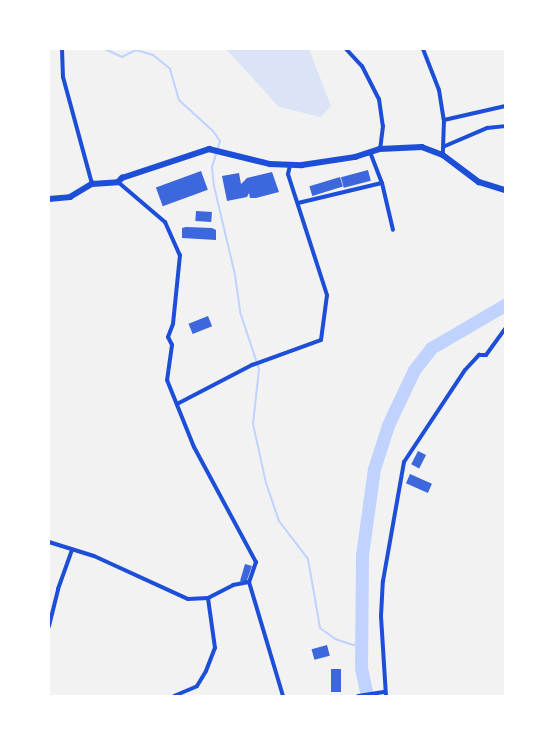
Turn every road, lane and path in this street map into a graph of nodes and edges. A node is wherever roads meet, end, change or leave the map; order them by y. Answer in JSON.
{"nodes":[{"id":1,"x":62,"y":49,"type":"edge"},
{"id":2,"x":346,"y":49,"type":"edge"},
{"id":3,"x":423,"y":49,"type":"edge"},
{"id":4,"x":505,"y":106,"type":"edge"},
{"id":5,"x":444,"y":120,"type":"junction"},
{"id":6,"x":505,"y":126,"type":"edge"},
{"id":7,"x":445,"y":146,"type":"junction"},
{"id":8,"x":380,"y":149,"type":"junction"},
{"id":9,"x":370,"y":152,"type":"junction"},
{"id":10,"x":443,"y":155,"type":"junction"},
{"id":11,"x":290,"y":165,"type":"junction"},
{"id":12,"x":118,"y":182,"type":"junction"},
{"id":13,"x":382,"y":183,"type":"junction"},
{"id":14,"x":92,"y":184,"type":"junction"},
{"id":15,"x":505,"y":190,"type":"edge"},
{"id":16,"x":49,"y":199,"type":"edge"},
{"id":17,"x":298,"y":203,"type":"junction"},
{"id":18,"x":393,"y":230,"type":"dead end"},
{"id":19,"x":505,"y":329,"type":"edge"},
{"id":20,"x":177,"y":404,"type":"junction"},
{"id":21,"x":49,"y":542,"type":"edge"},
{"id":22,"x":72,"y":550,"type":"junction"},
{"id":23,"x":249,"y":582,"type":"junction"},
{"id":24,"x":208,"y":598,"type":"junction"},
{"id":25,"x":49,"y":626,"type":"edge"},
{"id":26,"x":384,"y":693,"type":"edge"},
{"id":27,"x":174,"y":696,"type":"edge"},
{"id":28,"x":283,"y":696,"type":"edge"},
{"id":29,"x":358,"y":696,"type":"edge"}],
"edges":[{"from":1,"to":14,"type":"street"},
{"from":2,"to":8,"type":"street"},
{"from":3,"to":5,"type":"street"},
{"from":4,"to":5,"type":"street"},
{"from":5,"to":7,"type":"street"},
{"from":6,"to":7,"type":"street"},
{"from":7,"to":10,"type":"street"},
{"from":8,"to":9,"type":"street"},
{"from":8,"to":10,"type":"street"},
{"from":9,"to":11,"type":"street"},
{"from":9,"to":13,"type":"street"},
{"from":10,"to":15,"type":"street"},
{"from":11,"to":12,"type":"street"},
{"from":11,"to":17,"type":"street"},
{"from":12,"to":14,"type":"street"},
{"from":12,"to":20,"type":"street"},
{"from":13,"to":17,"type":"street"},
{"from":13,"to":18,"type":"street"},
{"from":14,"to":16,"type":"street"},
{"from":17,"to":20,"type":"street"},
{"from":19,"to":26,"type":"street"},
{"from":20,"to":23,"type":"street"},
{"from":21,"to":22,"type":"street"},
{"from":22,"to":24,"type":"street"},
{"from":22,"to":25,"type":"street"},
{"from":23,"to":24,"type":"street"},
{"from":23,"to":28,"type":"street"},
{"from":24,"to":27,"type":"street"},
{"from":26,"to":29,"type":"street"}]}
